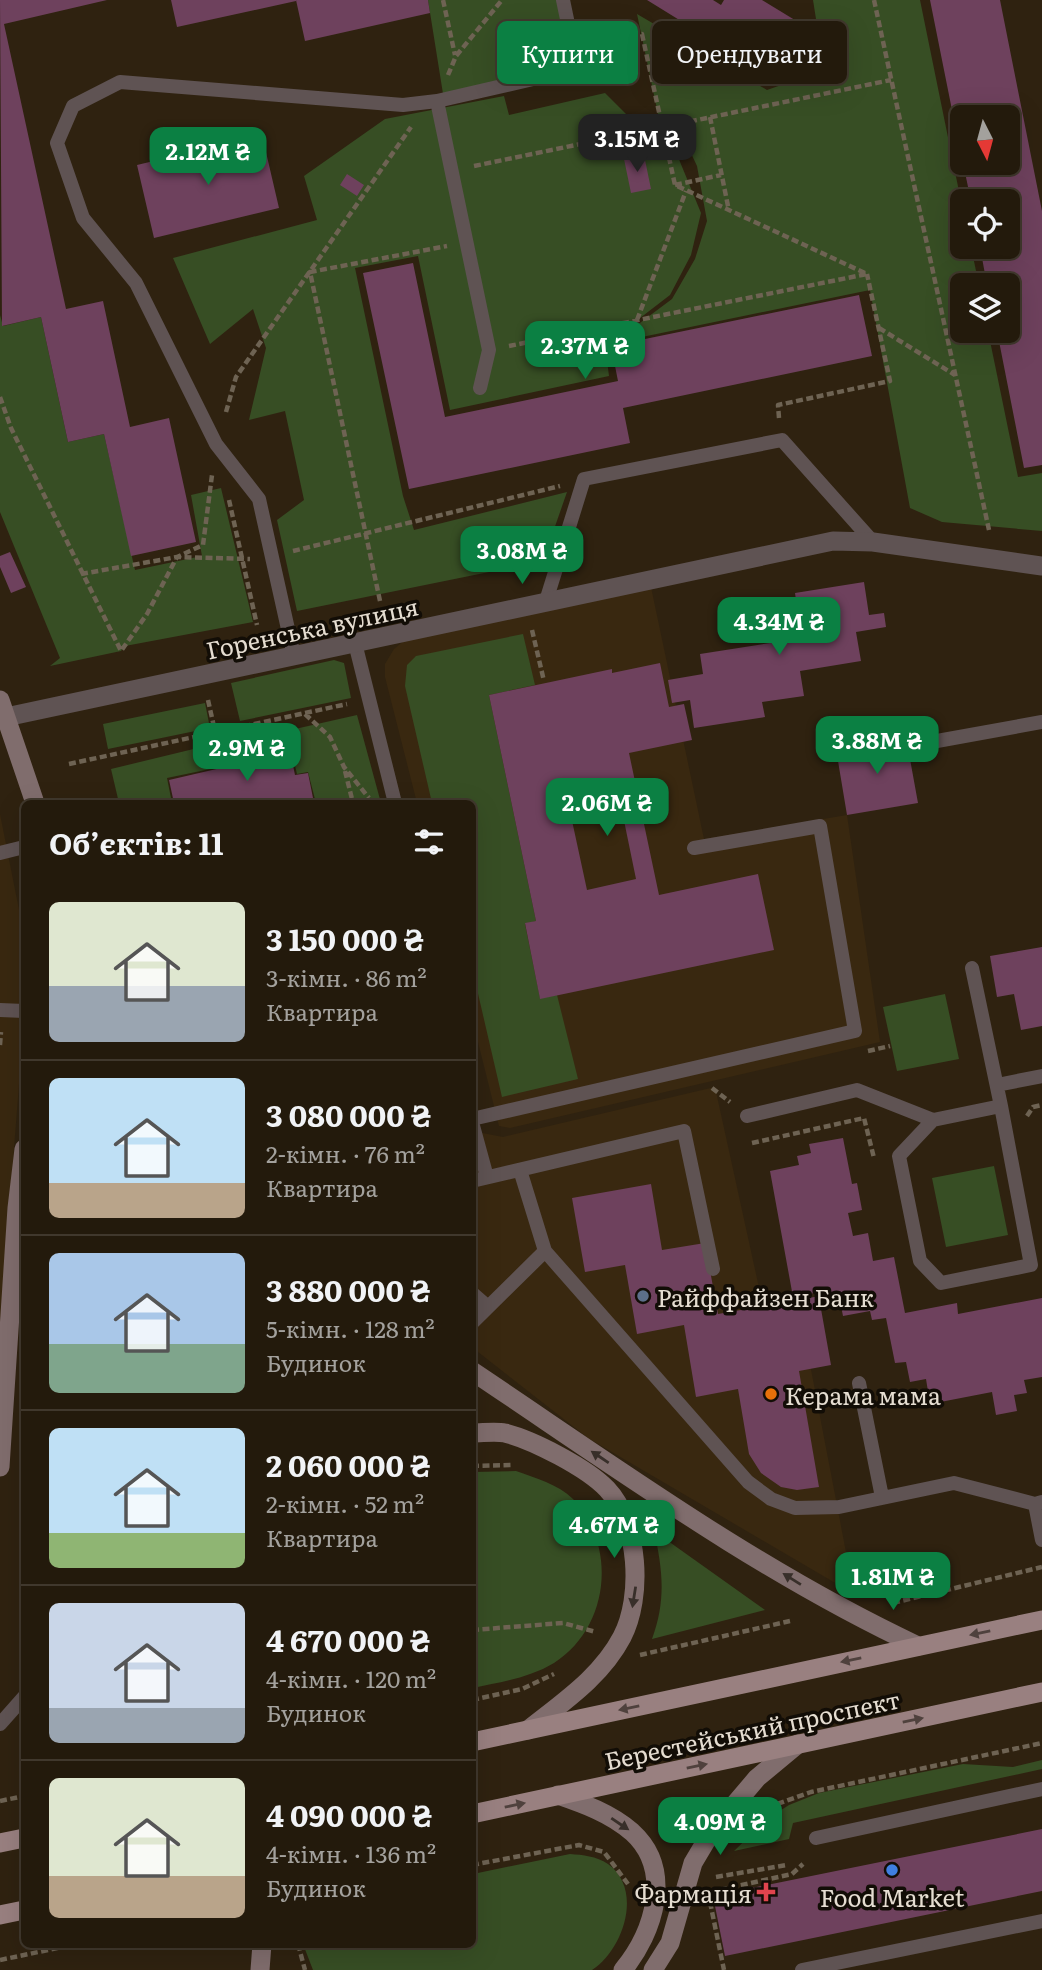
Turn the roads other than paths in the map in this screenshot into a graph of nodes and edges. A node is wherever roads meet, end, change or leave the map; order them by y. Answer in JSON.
{"nodes":[{"id":1,"x":563,"y":0,"type":"edge"},
{"id":2,"x":437,"y":101,"type":"junction"},
{"id":3,"x":480,"y":388,"type":"dead end"},
{"id":4,"x":873,"y":542,"type":"junction"},
{"id":5,"x":1042,"y":566,"type":"edge"},
{"id":6,"x":546,"y":601,"type":"junction"},
{"id":7,"x":355,"y":643,"type":"junction"},
{"id":8,"x":294,"y":656,"type":"junction"},
{"id":9,"x":3,"y":708,"type":"edge"},
{"id":10,"x":1042,"y":722,"type":"edge"},
{"id":11,"x":915,"y":745,"type":"dead end"},
{"id":12,"x":26,"y":776,"type":"junction"},
{"id":13,"x":29,"y":800,"type":"edge"},
{"id":14,"x":35,"y":800,"type":"edge"},
{"id":15,"x":394,"y":800,"type":"edge"},
{"id":16,"x":21,"y":848,"type":"edge"},
{"id":17,"x":694,"y":848,"type":"dead end"},
{"id":18,"x":0,"y":853,"type":"edge"},
{"id":19,"x":972,"y":968,"type":"dead end"},
{"id":20,"x":0,"y":1010,"type":"edge"},
{"id":21,"x":21,"y":1011,"type":"edge"},
{"id":22,"x":1042,"y":1076,"type":"edge"},
{"id":23,"x":998,"y":1085,"type":"junction"},
{"id":24,"x":1001,"y":1106,"type":"junction"},
{"id":25,"x":747,"y":1116,"type":"dead end"},
{"id":26,"x":476,"y":1120,"type":"edge"},
{"id":27,"x":933,"y":1120,"type":"junction"},
{"id":28,"x":476,"y":1150,"type":"edge"},
{"id":29,"x":520,"y":1170,"type":"junction"},
{"id":30,"x":480,"y":1179,"type":"edge"},
{"id":31,"x":21,"y":1184,"type":"edge"},
{"id":32,"x":545,"y":1251,"type":"junction"},
{"id":33,"x":713,"y":1269,"type":"dead end"},
{"id":34,"x":21,"y":1287,"type":"edge"},
{"id":35,"x":476,"y":1296,"type":"edge"},
{"id":36,"x":11,"y":1302,"type":"junction"},
{"id":37,"x":488,"y":1307,"type":"junction"},
{"id":38,"x":476,"y":1319,"type":"edge"},
{"id":39,"x":476,"y":1374,"type":"edge"},
{"id":40,"x":859,"y":1383,"type":"dead end"},
{"id":41,"x":476,"y":1433,"type":"edge"},
{"id":42,"x":0,"y":1467,"type":"edge"},
{"id":43,"x":882,"y":1497,"type":"junction"},
{"id":44,"x":1038,"y":1503,"type":"edge"},
{"id":45,"x":1042,"y":1540,"type":"edge"},
{"id":46,"x":1042,"y":1620,"type":"edge"},
{"id":47,"x":918,"y":1646,"type":"junction"},
{"id":48,"x":1042,"y":1692,"type":"edge"},
{"id":49,"x":21,"y":1700,"type":"edge"},
{"id":50,"x":0,"y":1724,"type":"edge"},
{"id":51,"x":528,"y":1730,"type":"junction"},
{"id":52,"x":476,"y":1741,"type":"edge"},
{"id":53,"x":798,"y":1744,"type":"junction"},
{"id":54,"x":1042,"y":1789,"type":"edge"},
{"id":55,"x":558,"y":1796,"type":"junction"},
{"id":56,"x":476,"y":1813,"type":"edge"},
{"id":57,"x":816,"y":1838,"type":"dead end"},
{"id":58,"x":21,"y":1839,"type":"edge"},
{"id":59,"x":0,"y":1843,"type":"edge"},
{"id":60,"x":21,"y":1911,"type":"edge"},
{"id":61,"x":0,"y":1915,"type":"edge"},
{"id":62,"x":1042,"y":1921,"type":"edge"},
{"id":63,"x":623,"y":1970,"type":"edge"},
{"id":64,"x":653,"y":1970,"type":"edge"},
{"id":65,"x":803,"y":1970,"type":"edge"}],
"edges":[{"from":1,"to":2,"type":"lane"},
{"from":2,"to":3,"type":"lane"},
{"from":2,"to":8,"type":"lane"},
{"from":4,"to":5,"type":"street","name":"Горенська вулиця"},
{"from":4,"to":6,"type":"street","name":"Горенська вулиця"},
{"from":4,"to":6,"type":"lane"},
{"from":6,"to":7,"type":"street","name":"Горенська вулиця"},
{"from":7,"to":8,"type":"street","name":"Горенська вулиця"},
{"from":7,"to":15,"type":"lane"},
{"from":8,"to":9,"type":"street","name":"Горенська вулиця"},
{"from":9,"to":12,"type":"main road"},
{"from":10,"to":11,"type":"lane"},
{"from":12,"to":13,"type":"main road"},
{"from":12,"to":14,"type":"main road"},
{"from":16,"to":18,"type":"lane"},
{"from":17,"to":26,"type":"lane"},
{"from":19,"to":23,"type":"lane"},
{"from":20,"to":21,"type":"lane"},
{"from":22,"to":23,"type":"lane"},
{"from":23,"to":24,"type":"lane"},
{"from":24,"to":27,"type":"lane"},
{"from":24,"to":27,"type":"lane"},
{"from":25,"to":27,"type":"lane"},
{"from":28,"to":30,"type":"lane"},
{"from":29,"to":30,"type":"lane"},
{"from":29,"to":32,"type":"lane"},
{"from":29,"to":33,"type":"lane"},
{"from":31,"to":36,"type":"main road"},
{"from":32,"to":37,"type":"lane"},
{"from":32,"to":43,"type":"lane"},
{"from":34,"to":36,"type":"main road"},
{"from":35,"to":37,"type":"lane"},
{"from":36,"to":42,"type":"main road"},
{"from":37,"to":38,"type":"lane"},
{"from":47,"to":39,"type":"main road","one_way":true},
{"from":40,"to":43,"type":"lane"},
{"from":41,"to":51,"type":"main road","one_way":true},
{"from":43,"to":44,"type":"lane"},
{"from":44,"to":45,"type":"lane"},
{"from":46,"to":47,"type":"main road","name":"Берестейський проспект","one_way":true},
{"from":47,"to":51,"type":"main road","name":"Берестейський проспект","one_way":true},
{"from":53,"to":48,"type":"main road","name":"Берестейський проспект","one_way":true},
{"from":49,"to":50,"type":"lane"},
{"from":51,"to":52,"type":"main road","name":"Берестейський проспект"},
{"from":55,"to":53,"type":"main road","name":"Берестейський проспект","one_way":true},
{"from":53,"to":64,"type":"main road"},
{"from":54,"to":57,"type":"lane"},
{"from":56,"to":55,"type":"main road","name":"Берестейський проспект","one_way":true},
{"from":55,"to":63,"type":"main road","one_way":true},
{"from":58,"to":59,"type":"main road"},
{"from":60,"to":61,"type":"main road"},
{"from":62,"to":65,"type":"lane"}]}
